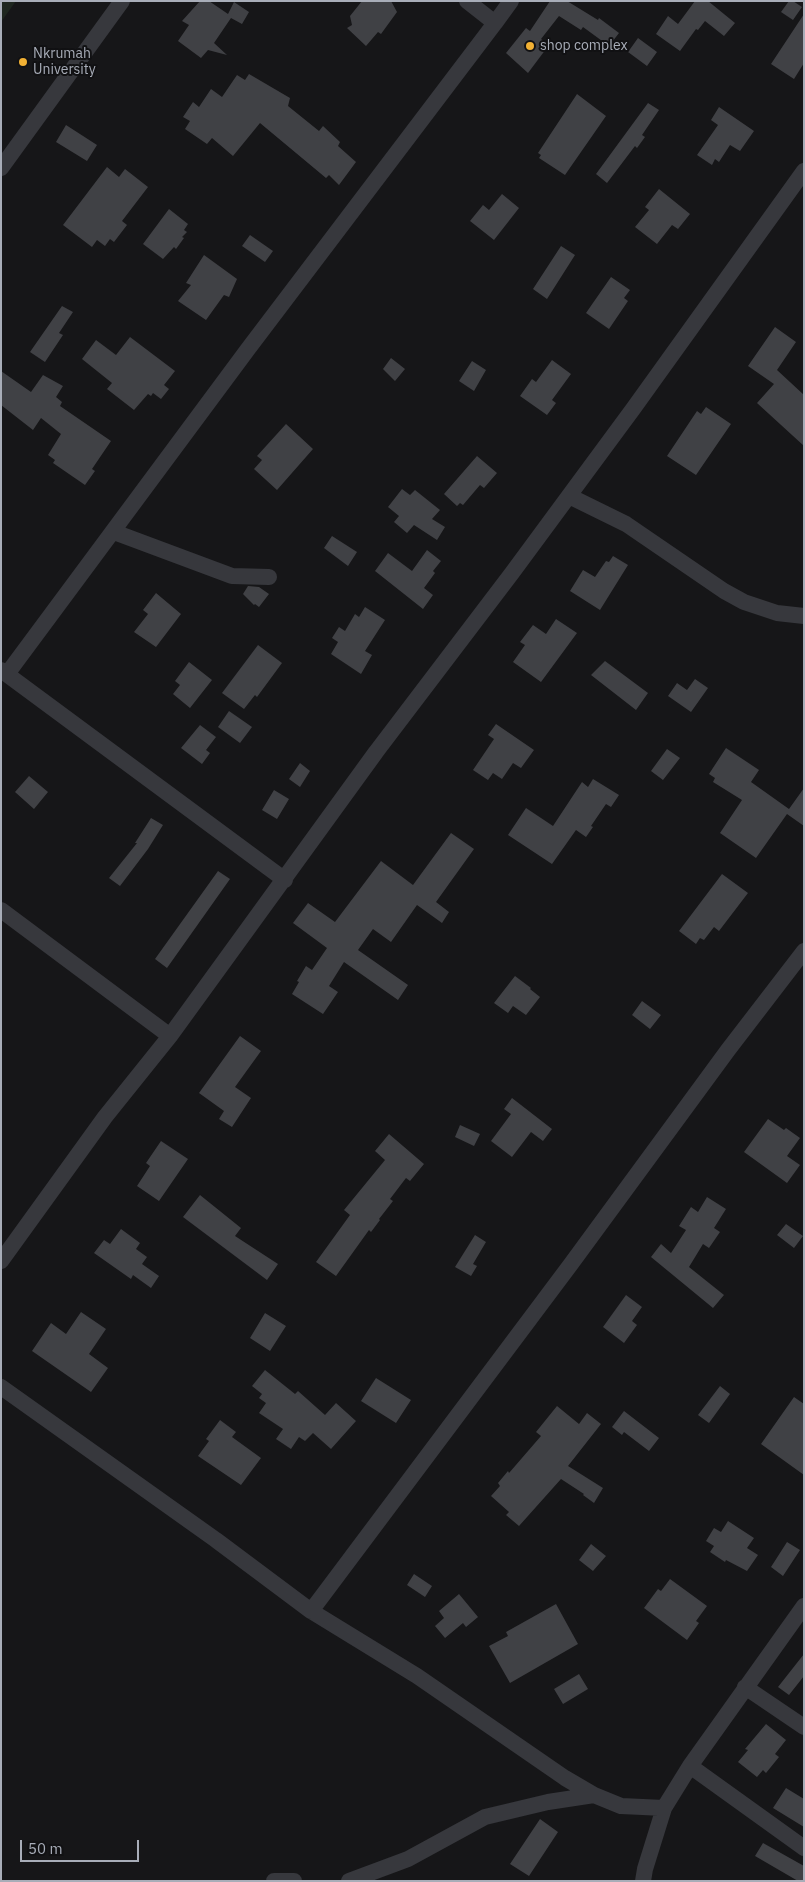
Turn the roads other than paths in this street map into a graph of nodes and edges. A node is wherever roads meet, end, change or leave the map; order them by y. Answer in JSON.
{"nodes":[{"id":1,"x":122,"y":1,"type":"edge"},
{"id":2,"x":466,"y":1,"type":"edge"},
{"id":3,"x":511,"y":1,"type":"edge"},
{"id":4,"x":495,"y":23,"type":"junction"},
{"id":5,"x":1,"y":168,"type":"edge"},
{"id":6,"x":804,"y":171,"type":"edge"},
{"id":7,"x":569,"y":496,"type":"junction"},
{"id":8,"x":114,"y":532,"type":"junction"},
{"id":9,"x":269,"y":576,"type":"dead end"},
{"id":10,"x":804,"y":616,"type":"edge"},
{"id":11,"x":4,"y":672,"type":"edge"},
{"id":12,"x":285,"y":880,"type":"junction"},
{"id":13,"x":1,"y":910,"type":"edge"},
{"id":14,"x":804,"y":951,"type":"edge"},
{"id":15,"x":170,"y":1036,"type":"junction"},
{"id":16,"x":1,"y":1261,"type":"edge"},
{"id":17,"x":1,"y":1387,"type":"edge"},
{"id":18,"x":804,"y":1606,"type":"edge"},
{"id":19,"x":311,"y":1611,"type":"junction"},
{"id":20,"x":745,"y":1687,"type":"junction"},
{"id":21,"x":804,"y":1726,"type":"edge"},
{"id":22,"x":690,"y":1766,"type":"junction"},
{"id":23,"x":594,"y":1795,"type":"junction"},
{"id":24,"x":664,"y":1808,"type":"junction"},
{"id":25,"x":804,"y":1848,"type":"edge"},
{"id":26,"x":274,"y":1881,"type":"edge"},
{"id":27,"x":294,"y":1881,"type":"edge"},
{"id":28,"x":349,"y":1881,"type":"edge"},
{"id":29,"x":643,"y":1881,"type":"edge"}],
"edges":[{"from":1,"to":5,"type":"street"},
{"from":2,"to":4,"type":"street"},
{"from":3,"to":4,"type":"street"},
{"from":4,"to":8,"type":"street"},
{"from":6,"to":7,"type":"street"},
{"from":7,"to":10,"type":"street"},
{"from":7,"to":12,"type":"street"},
{"from":8,"to":9,"type":"street"},
{"from":8,"to":11,"type":"street"},
{"from":11,"to":12,"type":"street"},
{"from":12,"to":15,"type":"street"},
{"from":13,"to":15,"type":"street"},
{"from":14,"to":19,"type":"street"},
{"from":15,"to":16,"type":"street"},
{"from":17,"to":19,"type":"street"},
{"from":18,"to":20,"type":"street"},
{"from":19,"to":23,"type":"street"},
{"from":20,"to":21,"type":"street"},
{"from":20,"to":22,"type":"street"},
{"from":22,"to":24,"type":"street"},
{"from":22,"to":25,"type":"street"},
{"from":23,"to":24,"type":"street"},
{"from":23,"to":28,"type":"street"},
{"from":24,"to":29,"type":"street"},
{"from":26,"to":27,"type":"street"}]}
